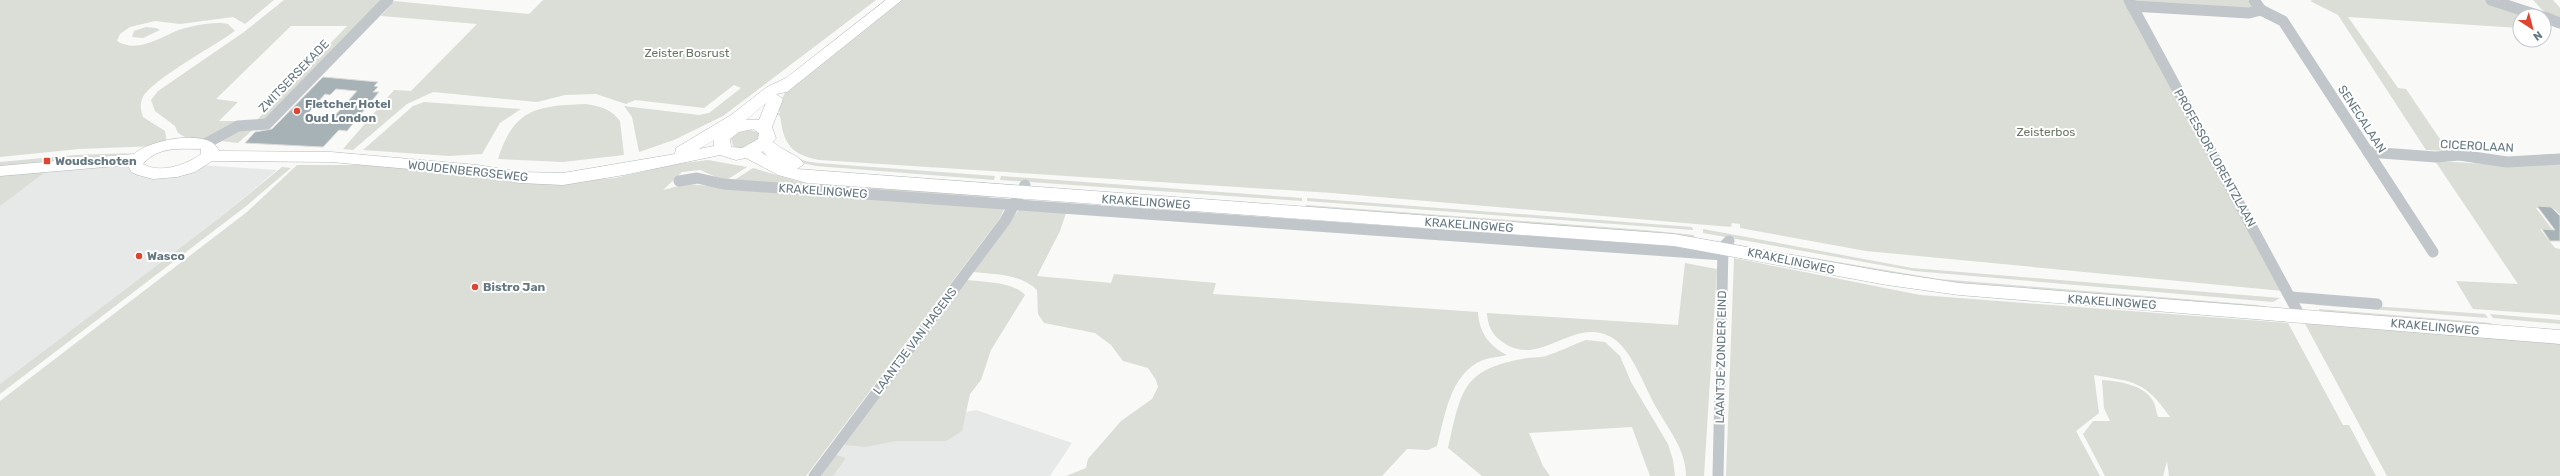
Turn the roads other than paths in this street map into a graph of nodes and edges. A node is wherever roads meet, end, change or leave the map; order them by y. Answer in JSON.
{"nodes":[{"id":1,"x":388,"y":0,"type":"edge"},
{"id":2,"x":895,"y":0,"type":"edge"},
{"id":3,"x":2254,"y":0,"type":"edge"},
{"id":4,"x":2492,"y":0,"type":"edge"},
{"id":5,"x":2131,"y":3,"type":"edge"},
{"id":6,"x":2516,"y":8,"type":"edge"},
{"id":7,"x":2261,"y":10,"type":"junction"},
{"id":8,"x":790,"y":82,"type":"junction"},
{"id":9,"x":774,"y":99,"type":"junction"},
{"id":10,"x":744,"y":125,"type":"junction"},
{"id":11,"x":764,"y":127,"type":"junction"},
{"id":12,"x":723,"y":144,"type":"junction"},
{"id":13,"x":765,"y":144,"type":"junction"},
{"id":14,"x":207,"y":150,"type":"junction"},
{"id":15,"x":2368,"y":152,"type":"junction"},
{"id":16,"x":749,"y":153,"type":"junction"},
{"id":17,"x":686,"y":154,"type":"junction"},
{"id":18,"x":138,"y":159,"type":"junction"},
{"id":19,"x":2560,"y":159,"type":"edge"},
{"id":20,"x":784,"y":170,"type":"junction"},
{"id":21,"x":0,"y":171,"type":"edge"},
{"id":22,"x":679,"y":181,"type":"dead end"},
{"id":23,"x":1021,"y":195,"type":"junction"},
{"id":24,"x":1725,"y":248,"type":"junction"},
{"id":25,"x":2433,"y":252,"type":"dead end"},
{"id":26,"x":2377,"y":304,"type":"dead end"},
{"id":27,"x":2295,"y":306,"type":"junction"},
{"id":28,"x":2560,"y":325,"type":"edge"},
{"id":29,"x":2560,"y":337,"type":"edge"},
{"id":30,"x":814,"y":476,"type":"edge"},
{"id":31,"x":1718,"y":476,"type":"edge"}],
"edges":[{"from":1,"to":14,"type":"street","name":"ZWITSERSEKADE"},
{"from":2,"to":8,"type":"main road"},
{"from":3,"to":7,"type":"street"},
{"from":4,"to":6,"type":"street"},
{"from":5,"to":7,"type":"street"},
{"from":5,"to":27,"type":"street","name":"PROFESSOR LORENTZLAAN"},
{"from":7,"to":15,"type":"street","name":"SENECALAAN"},
{"from":8,"to":9,"type":"main road"},
{"from":8,"to":17,"type":"main road"},
{"from":9,"to":10,"type":"main road"},
{"from":9,"to":11,"type":"main road"},
{"from":10,"to":11,"type":"main road"},
{"from":10,"to":12,"type":"main road"},
{"from":11,"to":13,"type":"main road"},
{"from":12,"to":16,"type":"main road"},
{"from":12,"to":17,"type":"main road","name":"WOUDENBERGSEWEG"},
{"from":13,"to":16,"type":"main road"},
{"from":13,"to":23,"type":"main road","name":"KRAKELINGWEG"},
{"from":14,"to":17,"type":"main road","name":"WOUDENBERGSEWEG"},
{"from":14,"to":18,"type":"main road","name":"WOUDENBERGSEWEG"},
{"from":14,"to":18,"type":"main road"},
{"from":15,"to":19,"type":"street","name":"CICEROLAAN"},
{"from":15,"to":25,"type":"street","name":"SENECALAAN"},
{"from":16,"to":20,"type":"main road","name":"KRAKELINGWEG"},
{"from":17,"to":20,"type":"main road"},
{"from":18,"to":21,"type":"main road"},
{"from":20,"to":23,"type":"main road","name":"KRAKELINGWEG"},
{"from":22,"to":23,"type":"street","name":"KRAKELINGWEG"},
{"from":23,"to":24,"type":"main road","name":"KRAKELINGWEG"},
{"from":23,"to":30,"type":"street","name":"LAANTJE VAN HAGENS"},
{"from":24,"to":27,"type":"main road","name":"KRAKELINGWEG"},
{"from":24,"to":31,"type":"street","name":"LAANTJE ZONDER EIND"},
{"from":26,"to":27,"type":"street","name":"KRAKELINGWEG"},
{"from":27,"to":28,"type":"main road","name":"KRAKELINGWEG"},
{"from":27,"to":29,"type":"main road","name":"KRAKELINGWEG"}]}
